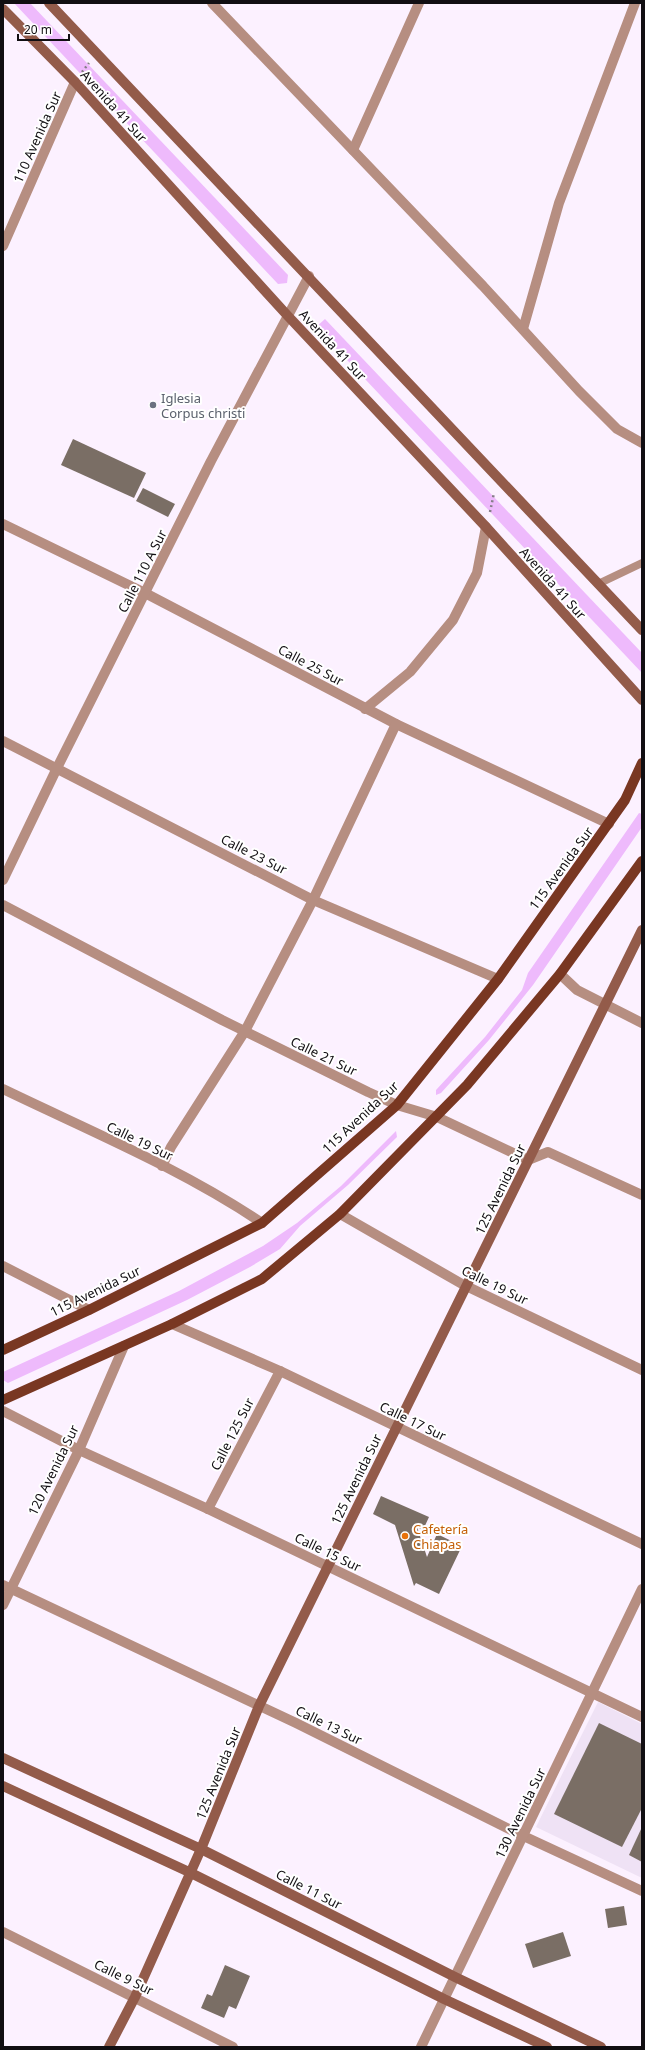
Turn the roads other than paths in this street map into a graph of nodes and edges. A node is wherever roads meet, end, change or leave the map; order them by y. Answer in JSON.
{"nodes":[{"id":1,"x":48,"y":3,"type":"edge"},
{"id":2,"x":212,"y":3,"type":"edge"},
{"id":3,"x":419,"y":3,"type":"edge"},
{"id":4,"x":636,"y":3,"type":"edge"},
{"id":5,"x":3,"y":10,"type":"edge"},
{"id":6,"x":75,"y":82,"type":"junction"},
{"id":7,"x":353,"y":150,"type":"junction"},
{"id":8,"x":3,"y":246,"type":"edge"},
{"id":9,"x":309,"y":276,"type":"junction"},
{"id":10,"x":287,"y":315,"type":"junction"},
{"id":11,"x":523,"y":329,"type":"junction"},
{"id":12,"x":642,"y":444,"type":"edge"},
{"id":13,"x":3,"y":524,"type":"edge"},
{"id":14,"x":486,"y":527,"type":"junction"},
{"id":15,"x":642,"y":563,"type":"edge"},
{"id":16,"x":598,"y":584,"type":"junction"},
{"id":17,"x":146,"y":593,"type":"junction"},
{"id":18,"x":642,"y":630,"type":"edge"},
{"id":19,"x":642,"y":700,"type":"edge"},
{"id":20,"x":365,"y":709,"type":"junction"},
{"id":21,"x":396,"y":724,"type":"junction"},
{"id":22,"x":3,"y":741,"type":"edge"},
{"id":23,"x":642,"y":763,"type":"edge"},
{"id":24,"x":57,"y":768,"type":"junction"},
{"id":25,"x":609,"y":824,"type":"junction"},
{"id":26,"x":642,"y":861,"type":"edge"},
{"id":27,"x":3,"y":880,"type":"edge"},
{"id":28,"x":313,"y":900,"type":"junction"},
{"id":29,"x":3,"y":905,"type":"edge"},
{"id":30,"x":642,"y":930,"type":"edge"},
{"id":31,"x":560,"y":974,"type":"junction"},
{"id":32,"x":498,"y":979,"type":"junction"},
{"id":33,"x":606,"y":1005,"type":"junction"},
{"id":34,"x":642,"y":1023,"type":"edge"},
{"id":35,"x":245,"y":1030,"type":"junction"},
{"id":36,"x":3,"y":1089,"type":"edge"},
{"id":37,"x":397,"y":1105,"type":"junction"},
{"id":38,"x":437,"y":1117,"type":"junction"},
{"id":39,"x":528,"y":1160,"type":"junction"},
{"id":40,"x":162,"y":1166,"type":"junction"},
{"id":41,"x":642,"y":1195,"type":"edge"},
{"id":42,"x":340,"y":1214,"type":"junction"},
{"id":43,"x":262,"y":1223,"type":"junction"},
{"id":44,"x":3,"y":1266,"type":"edge"},
{"id":45,"x":466,"y":1286,"type":"junction"},
{"id":46,"x":89,"y":1310,"type":"junction"},
{"id":47,"x":172,"y":1324,"type":"junction"},
{"id":48,"x":124,"y":1346,"type":"junction"},
{"id":49,"x":3,"y":1350,"type":"edge"},
{"id":50,"x":642,"y":1370,"type":"edge"},
{"id":51,"x":280,"y":1371,"type":"junction"},
{"id":52,"x":3,"y":1400,"type":"edge"},
{"id":53,"x":3,"y":1411,"type":"edge"},
{"id":54,"x":396,"y":1427,"type":"junction"},
{"id":55,"x":79,"y":1450,"type":"junction"},
{"id":56,"x":208,"y":1509,"type":"junction"},
{"id":57,"x":642,"y":1544,"type":"edge"},
{"id":58,"x":328,"y":1567,"type":"junction"},
{"id":59,"x":7,"y":1587,"type":"edge"},
{"id":60,"x":642,"y":1589,"type":"edge"},
{"id":61,"x":3,"y":1604,"type":"edge"},
{"id":62,"x":592,"y":1693,"type":"junction"},
{"id":63,"x":259,"y":1706,"type":"junction"},
{"id":64,"x":642,"y":1717,"type":"edge"},
{"id":65,"x":3,"y":1758,"type":"edge"},
{"id":66,"x":3,"y":1786,"type":"edge"},
{"id":67,"x":523,"y":1836,"type":"junction"},
{"id":68,"x":200,"y":1850,"type":"junction"},
{"id":69,"x":189,"y":1872,"type":"junction"},
{"id":70,"x":642,"y":1891,"type":"edge"},
{"id":71,"x":3,"y":1932,"type":"edge"},
{"id":72,"x":455,"y":1977,"type":"junction"},
{"id":73,"x":134,"y":1997,"type":"junction"},
{"id":74,"x":444,"y":1999,"type":"junction"},
{"id":75,"x":109,"y":2047,"type":"edge"},
{"id":76,"x":233,"y":2047,"type":"edge"},
{"id":77,"x":421,"y":2047,"type":"edge"},
{"id":78,"x":547,"y":2047,"type":"edge"},
{"id":79,"x":602,"y":2047,"type":"edge"}],
"edges":[{"from":1,"to":9,"type":"street","name":"Avenida 41 Sur"},
{"from":2,"to":7,"type":"street"},
{"from":3,"to":7,"type":"street"},
{"from":4,"to":11,"type":"street"},
{"from":5,"to":6,"type":"street","name":"Avenida 41 Sur"},
{"from":6,"to":8,"type":"street","name":"110 Avenida Sur"},
{"from":6,"to":10,"type":"street","name":"Avenida 41 Sur"},
{"from":7,"to":11,"type":"street"},
{"from":9,"to":10,"type":"street","name":"Calle 110 A Sur"},
{"from":9,"to":16,"type":"street","name":"Avenida 41 Sur"},
{"from":10,"to":14,"type":"street","name":"Avenida 41 Sur"},
{"from":10,"to":17,"type":"street","name":"Calle 110 A Sur"},
{"from":11,"to":12,"type":"street"},
{"from":13,"to":17,"type":"street","name":"Calle 25 Sur"},
{"from":14,"to":19,"type":"street","name":"Avenida 41 Sur"},
{"from":14,"to":20,"type":"street"},
{"from":15,"to":16,"type":"lane"},
{"from":16,"to":18,"type":"street","name":"Avenida 41 Sur"},
{"from":17,"to":20,"type":"street","name":"Calle 25 Sur"},
{"from":17,"to":24,"type":"street","name":"Calle 110 A Sur"},
{"from":20,"to":21,"type":"street","name":"Calle 25 Sur"},
{"from":21,"to":25,"type":"street","name":"Calle 25 Sur"},
{"from":21,"to":28,"type":"street"},
{"from":22,"to":24,"type":"street","name":"Calle 23 Sur"},
{"from":23,"to":25,"type":"main road","name":"115 Avenida Sur"},
{"from":24,"to":27,"type":"street","name":"Calle 110 A Sur"},
{"from":24,"to":28,"type":"street","name":"Calle 23 Sur"},
{"from":25,"to":32,"type":"main road","name":"115 Avenida Sur"},
{"from":26,"to":31,"type":"main road"},
{"from":28,"to":32,"type":"street","name":"Calle 23 Sur"},
{"from":28,"to":35,"type":"street"},
{"from":29,"to":35,"type":"street","name":"Calle 21 Sur"},
{"from":30,"to":33,"type":"street","name":"125 Avenida Sur"},
{"from":31,"to":33,"type":"street"},
{"from":31,"to":38,"type":"main road"},
{"from":32,"to":37,"type":"main road","name":"115 Avenida Sur"},
{"from":33,"to":34,"type":"street"},
{"from":33,"to":39,"type":"street","name":"125 Avenida Sur"},
{"from":35,"to":37,"type":"street","name":"Calle 21 Sur"},
{"from":35,"to":40,"type":"street"},
{"from":36,"to":40,"type":"street","name":"Calle 19 Sur"},
{"from":37,"to":38,"type":"street","name":"Calle 21 Sur"},
{"from":37,"to":43,"type":"main road","name":"115 Avenida Sur"},
{"from":38,"to":39,"type":"street","name":"Calle 21 Sur"},
{"from":38,"to":42,"type":"main road"},
{"from":39,"to":41,"type":"street"},
{"from":39,"to":45,"type":"street","name":"125 Avenida Sur"},
{"from":40,"to":43,"type":"street","name":"Calle 19 Sur"},
{"from":42,"to":45,"type":"street","name":"Calle 19 Sur"},
{"from":42,"to":47,"type":"main road"},
{"from":43,"to":46,"type":"main road","name":"115 Avenida Sur"},
{"from":44,"to":46,"type":"street"},
{"from":45,"to":50,"type":"street","name":"Calle 19 Sur"},
{"from":45,"to":54,"type":"street","name":"125 Avenida Sur"},
{"from":46,"to":49,"type":"main road","name":"115 Avenida Sur"},
{"from":47,"to":48,"type":"main road"},
{"from":47,"to":51,"type":"street","name":"Calle 17 Sur"},
{"from":48,"to":52,"type":"main road"},
{"from":48,"to":55,"type":"street","name":"120 Avenida Sur"},
{"from":51,"to":54,"type":"street","name":"Calle 17 Sur"},
{"from":51,"to":56,"type":"street","name":"Calle 125 Sur"},
{"from":53,"to":55,"type":"street","name":"Calle 15 Sur"},
{"from":54,"to":57,"type":"street","name":"Calle 17 Sur"},
{"from":54,"to":58,"type":"street","name":"125 Avenida Sur"},
{"from":55,"to":56,"type":"street","name":"Calle 15 Sur"},
{"from":55,"to":59,"type":"street","name":"120 Avenida Sur"},
{"from":56,"to":58,"type":"street","name":"Calle 15 Sur"},
{"from":58,"to":62,"type":"street","name":"Calle 15 Sur"},
{"from":58,"to":63,"type":"street","name":"125 Avenida Sur"},
{"from":59,"to":61,"type":"street","name":"120 Avenida Sur"},
{"from":59,"to":63,"type":"street","name":"Calle 13 Sur"},
{"from":60,"to":62,"type":"street","name":"130 Avenida Sur"},
{"from":62,"to":64,"type":"street","name":"Calle 15 Sur"},
{"from":62,"to":67,"type":"street","name":"130 Avenida Sur"},
{"from":63,"to":67,"type":"street","name":"Calle 13 Sur"},
{"from":63,"to":68,"type":"street","name":"125 Avenida Sur"},
{"from":65,"to":68,"type":"street","name":"Calle 11 Sur"},
{"from":66,"to":69,"type":"street"},
{"from":67,"to":70,"type":"street","name":"Calle 13 Sur"},
{"from":67,"to":72,"type":"street","name":"130 Avenida Sur"},
{"from":68,"to":69,"type":"street","name":"125 Avenida Sur"},
{"from":68,"to":72,"type":"street","name":"Calle 11 Sur"},
{"from":69,"to":73,"type":"street","name":"125 Avenida Sur"},
{"from":69,"to":74,"type":"street"},
{"from":71,"to":73,"type":"street","name":"Calle 9 Sur"},
{"from":72,"to":74,"type":"street","name":"130 Avenida Sur"},
{"from":72,"to":79,"type":"street","name":"Calle 11 Sur"},
{"from":73,"to":75,"type":"street","name":"125 Avenida Sur"},
{"from":73,"to":76,"type":"street","name":"Calle 9 Sur"},
{"from":74,"to":77,"type":"street","name":"130 Avenida Sur"},
{"from":74,"to":78,"type":"street"}]}
